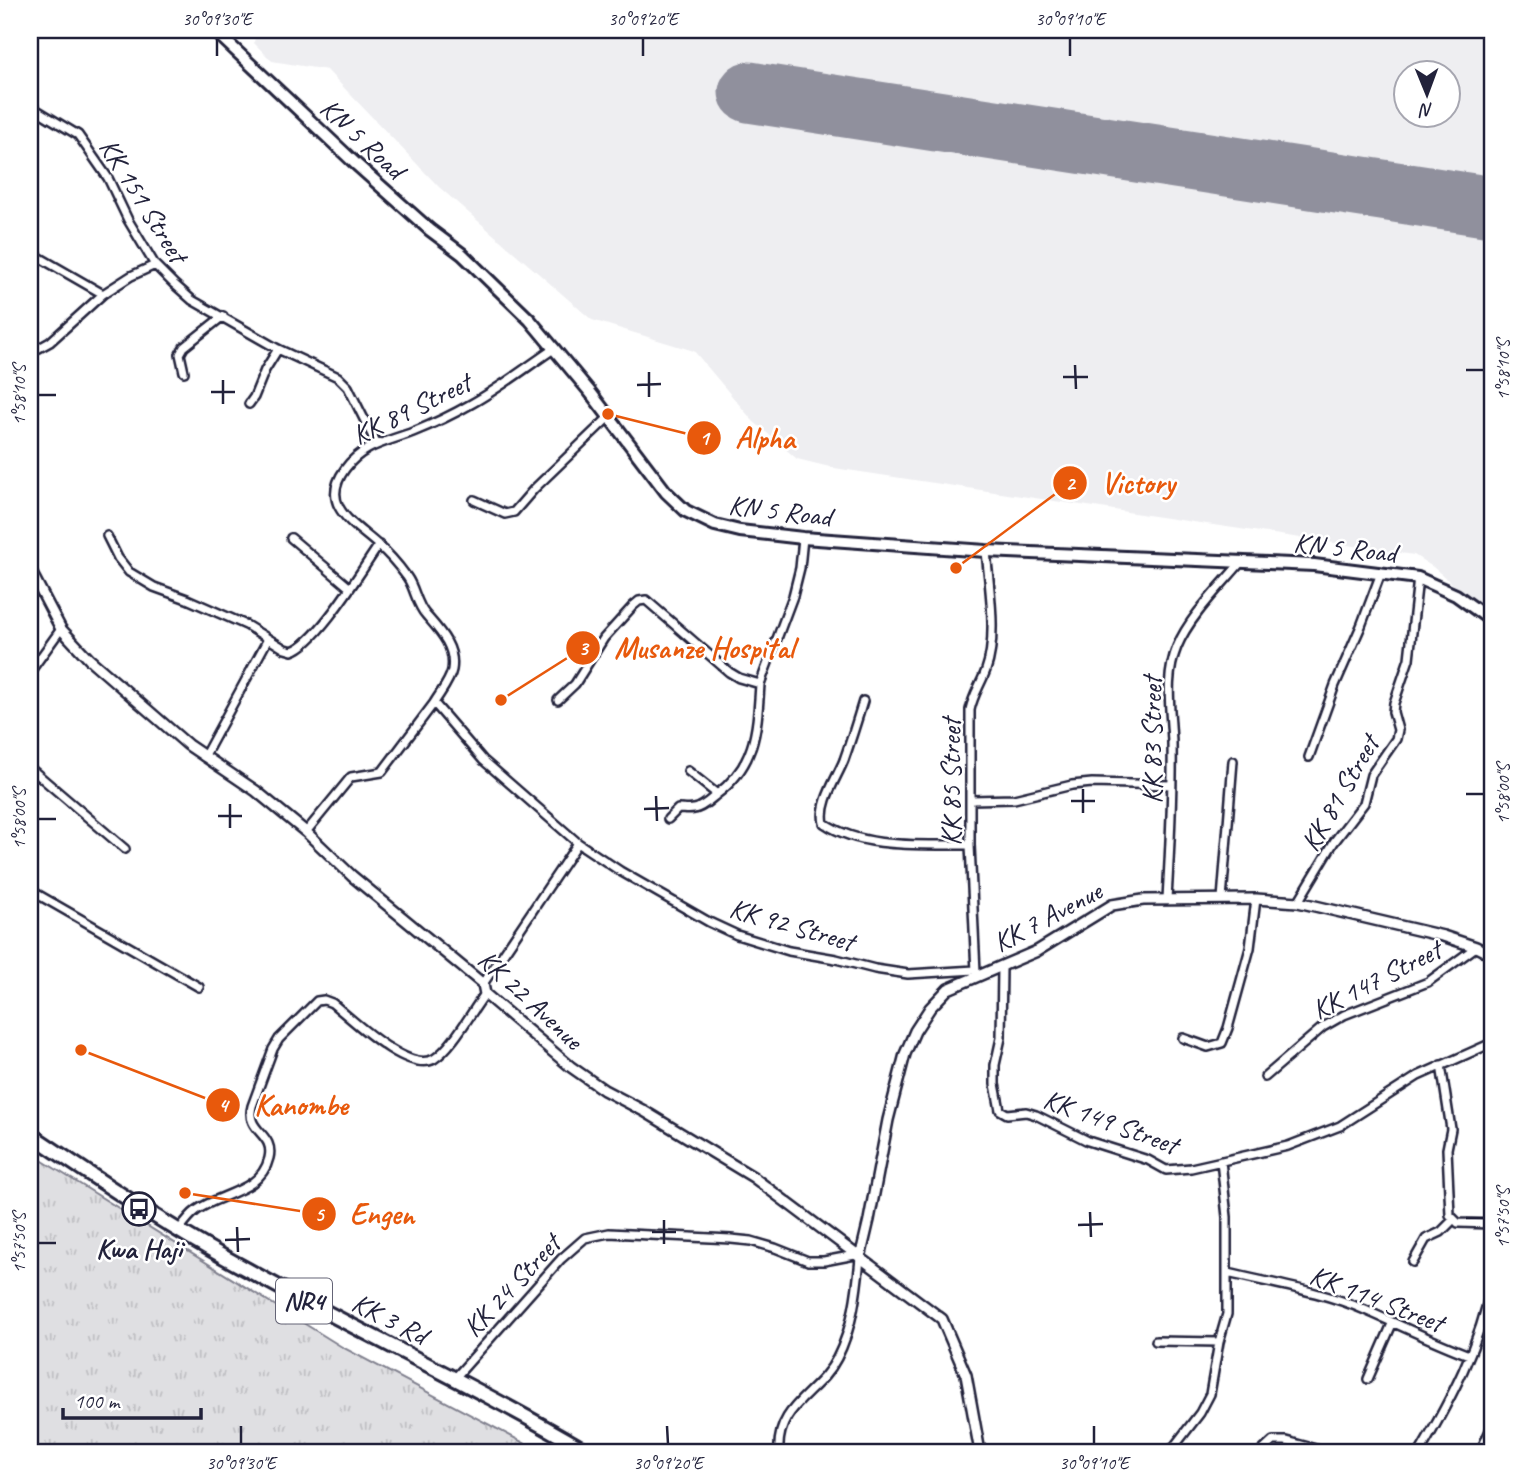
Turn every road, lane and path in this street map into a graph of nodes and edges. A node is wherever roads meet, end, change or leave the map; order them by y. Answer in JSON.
{"nodes":[{"id":1,"x":214,"y":30,"type":"edge"},
{"id":2,"x":30,"y":106,"type":"edge"},
{"id":3,"x":30,"y":252,"type":"edge"},
{"id":4,"x":155,"y":265,"type":"junction"},
{"id":5,"x":103,"y":294,"type":"junction"},
{"id":6,"x":223,"y":316,"type":"junction"},
{"id":7,"x":555,"y":348,"type":"junction"},
{"id":8,"x":278,"y":349,"type":"junction"},
{"id":9,"x":30,"y":353,"type":"edge"},
{"id":10,"x":184,"y":372,"type":"dead end"},
{"id":11,"x":248,"y":404,"type":"dead end"},
{"id":12,"x":610,"y":416,"type":"junction"},
{"id":13,"x":376,"y":443,"type":"junction"},
{"id":14,"x":474,"y":500,"type":"dead end"},
{"id":15,"x":107,"y":536,"type":"dead end"},
{"id":16,"x":291,"y":538,"type":"dead end"},
{"id":17,"x":803,"y":538,"type":"junction"},
{"id":18,"x":379,"y":545,"type":"junction"},
{"id":19,"x":986,"y":551,"type":"junction"},
{"id":20,"x":1242,"y":561,"type":"junction"},
{"id":21,"x":30,"y":570,"type":"edge"},
{"id":22,"x":1381,"y":573,"type":"junction"},
{"id":23,"x":1418,"y":578,"type":"junction"},
{"id":24,"x":350,"y":588,"type":"junction"},
{"id":25,"x":1492,"y":621,"type":"edge"},
{"id":26,"x":61,"y":629,"type":"junction"},
{"id":27,"x":268,"y":639,"type":"junction"},
{"id":28,"x":30,"y":672,"type":"edge"},
{"id":29,"x":760,"y":684,"type":"junction"},
{"id":30,"x":558,"y":700,"type":"dead end"},
{"id":31,"x":863,"y":701,"type":"dead end"},
{"id":32,"x":435,"y":703,"type":"junction"},
{"id":33,"x":204,"y":757,"type":"junction"},
{"id":34,"x":1309,"y":757,"type":"dead end"},
{"id":35,"x":1233,"y":761,"type":"dead end"},
{"id":36,"x":30,"y":768,"type":"edge"},
{"id":37,"x":688,"y":771,"type":"dead end"},
{"id":38,"x":1171,"y":785,"type":"junction"},
{"id":39,"x":717,"y":794,"type":"junction"},
{"id":40,"x":971,"y":800,"type":"junction"},
{"id":41,"x":668,"y":819,"type":"dead end"},
{"id":42,"x":306,"y":832,"type":"junction"},
{"id":43,"x":578,"y":843,"type":"junction"},
{"id":44,"x":970,"y":845,"type":"junction"},
{"id":45,"x":125,"y":849,"type":"dead end"},
{"id":46,"x":30,"y":890,"type":"edge"},
{"id":47,"x":1222,"y":899,"type":"junction"},
{"id":48,"x":1256,"y":899,"type":"junction"},
{"id":49,"x":1167,"y":900,"type":"junction"},
{"id":50,"x":1298,"y":902,"type":"junction"},
{"id":51,"x":1486,"y":949,"type":"edge"},
{"id":52,"x":1002,"y":967,"type":"junction"},
{"id":53,"x":976,"y":973,"type":"junction"},
{"id":54,"x":199,"y":988,"type":"dead end"},
{"id":55,"x":484,"y":989,"type":"junction"},
{"id":56,"x":1183,"y":1038,"type":"dead end"},
{"id":57,"x":1492,"y":1043,"type":"edge"},
{"id":58,"x":1441,"y":1065,"type":"junction"},
{"id":59,"x":1265,"y":1077,"type":"dead end"},
{"id":60,"x":30,"y":1134,"type":"edge"},
{"id":61,"x":1221,"y":1161,"type":"junction"},
{"id":62,"x":1453,"y":1220,"type":"junction"},
{"id":63,"x":1492,"y":1224,"type":"edge"},
{"id":64,"x":179,"y":1230,"type":"junction"},
{"id":65,"x":858,"y":1256,"type":"junction"},
{"id":66,"x":1413,"y":1262,"type":"dead end"},
{"id":67,"x":1228,"y":1273,"type":"junction"},
{"id":68,"x":1492,"y":1283,"type":"edge"},
{"id":69,"x":1392,"y":1324,"type":"junction"},
{"id":70,"x":1156,"y":1341,"type":"dead end"},
{"id":71,"x":1219,"y":1342,"type":"junction"},
{"id":72,"x":1469,"y":1355,"type":"junction"},
{"id":73,"x":454,"y":1378,"type":"junction"},
{"id":74,"x":1368,"y":1379,"type":"dead end"},
{"id":75,"x":1492,"y":1426,"type":"edge"},
{"id":76,"x":587,"y":1452,"type":"edge"},
{"id":77,"x":779,"y":1452,"type":"edge"},
{"id":78,"x":980,"y":1452,"type":"edge"},
{"id":79,"x":1170,"y":1452,"type":"edge"},
{"id":80,"x":1261,"y":1452,"type":"edge"},
{"id":81,"x":1327,"y":1452,"type":"edge"},
{"id":82,"x":1420,"y":1452,"type":"edge"},
{"id":83,"x":1480,"y":1452,"type":"edge"}],
"edges":[{"from":1,"to":7,"type":"main road","name":"KN 5 Road"},
{"from":2,"to":4,"type":"street","name":"KK 151 Street"},
{"from":3,"to":5,"type":"street"},
{"from":4,"to":5,"type":"street"},
{"from":4,"to":6,"type":"street","name":"KK 151 Street"},
{"from":5,"to":9,"type":"street"},
{"from":6,"to":8,"type":"street","name":"KK 151 Street"},
{"from":6,"to":10,"type":"street"},
{"from":7,"to":12,"type":"main road","name":"KN 5 Road"},
{"from":7,"to":13,"type":"street","name":"KK 89 Street"},
{"from":8,"to":11,"type":"street"},
{"from":8,"to":13,"type":"street","name":"KK 151 Street"},
{"from":12,"to":14,"type":"street"},
{"from":12,"to":17,"type":"main road","name":"KN 5 Road"},
{"from":13,"to":18,"type":"street","name":"KK 89 Street"},
{"from":15,"to":27,"type":"street"},
{"from":16,"to":24,"type":"street"},
{"from":17,"to":19,"type":"main road","name":"KN 5 Road"},
{"from":17,"to":29,"type":"street"},
{"from":18,"to":24,"type":"street"},
{"from":18,"to":32,"type":"street","name":"KK 89 Street"},
{"from":19,"to":20,"type":"main road","name":"KN 5 Road"},
{"from":19,"to":40,"type":"street","name":"KK 85 Street"},
{"from":20,"to":22,"type":"main road","name":"KN 5 Road"},
{"from":20,"to":38,"type":"street","name":"KK 83 Street"},
{"from":21,"to":26,"type":"street","name":"KK 22 Avenue"},
{"from":22,"to":23,"type":"main road","name":"KN 5 Road"},
{"from":22,"to":34,"type":"street"},
{"from":23,"to":25,"type":"main road","name":"KN 5 Road"},
{"from":23,"to":50,"type":"street","name":"KK 81 Street"},
{"from":24,"to":27,"type":"street"},
{"from":26,"to":28,"type":"street"},
{"from":26,"to":33,"type":"street","name":"KK 22 Avenue"},
{"from":27,"to":33,"type":"street"},
{"from":29,"to":30,"type":"street"},
{"from":29,"to":39,"type":"street"},
{"from":31,"to":44,"type":"street"},
{"from":32,"to":42,"type":"street"},
{"from":32,"to":43,"type":"street","name":"KK 92 Street"},
{"from":33,"to":42,"type":"street","name":"KK 22 Avenue"},
{"from":35,"to":47,"type":"street"},
{"from":36,"to":45,"type":"street"},
{"from":37,"to":39,"type":"street"},
{"from":38,"to":40,"type":"street"},
{"from":38,"to":49,"type":"street","name":"KK 83 Street"},
{"from":39,"to":41,"type":"street"},
{"from":40,"to":44,"type":"street","name":"KK 85 Street"},
{"from":42,"to":55,"type":"street","name":"KK 22 Avenue"},
{"from":43,"to":53,"type":"street","name":"KK 92 Street"},
{"from":43,"to":55,"type":"street"},
{"from":44,"to":53,"type":"street","name":"KK 85 Street"},
{"from":46,"to":54,"type":"street"},
{"from":47,"to":48,"type":"street","name":"KK 7 Avenue"},
{"from":47,"to":49,"type":"street","name":"KK 7 Avenue"},
{"from":48,"to":50,"type":"street","name":"KK 7 Avenue"},
{"from":48,"to":56,"type":"street"},
{"from":49,"to":52,"type":"street","name":"KK 7 Avenue"},
{"from":50,"to":51,"type":"street","name":"KK 7 Avenue"},
{"from":51,"to":59,"type":"street","name":"KK 147 Street"},
{"from":52,"to":53,"type":"street","name":"KK 7 Avenue"},
{"from":52,"to":61,"type":"street","name":"KK 149 Street"},
{"from":53,"to":65,"type":"street","name":"KK 7 Avenue"},
{"from":55,"to":64,"type":"street"},
{"from":55,"to":65,"type":"street","name":"KK 22 Avenue"},
{"from":57,"to":58,"type":"street","name":"KK 149 Street"},
{"from":58,"to":61,"type":"street","name":"KK 149 Street"},
{"from":58,"to":62,"type":"street"},
{"from":60,"to":64,"type":"highway","name":"KK 3 Rd","number":"NR4"},
{"from":61,"to":67,"type":"street"},
{"from":62,"to":63,"type":"street"},
{"from":62,"to":66,"type":"street"},
{"from":64,"to":73,"type":"highway","name":"KK 3 Rd","number":"NR4"},
{"from":65,"to":73,"type":"street","name":"KK 24 Street"},
{"from":65,"to":77,"type":"street"},
{"from":65,"to":78,"type":"street","name":"KK 22 Avenue"},
{"from":67,"to":69,"type":"street","name":"KK 114 Street"},
{"from":67,"to":71,"type":"street"},
{"from":68,"to":72,"type":"street"},
{"from":69,"to":72,"type":"street","name":"KK 114 Street"},
{"from":69,"to":74,"type":"street"},
{"from":70,"to":71,"type":"street"},
{"from":71,"to":79,"type":"street"},
{"from":72,"to":82,"type":"street"},
{"from":73,"to":76,"type":"highway","name":"KK 3 Rd","number":"NR4"},
{"from":75,"to":83,"type":"street"},
{"from":80,"to":81,"type":"street"}]}
